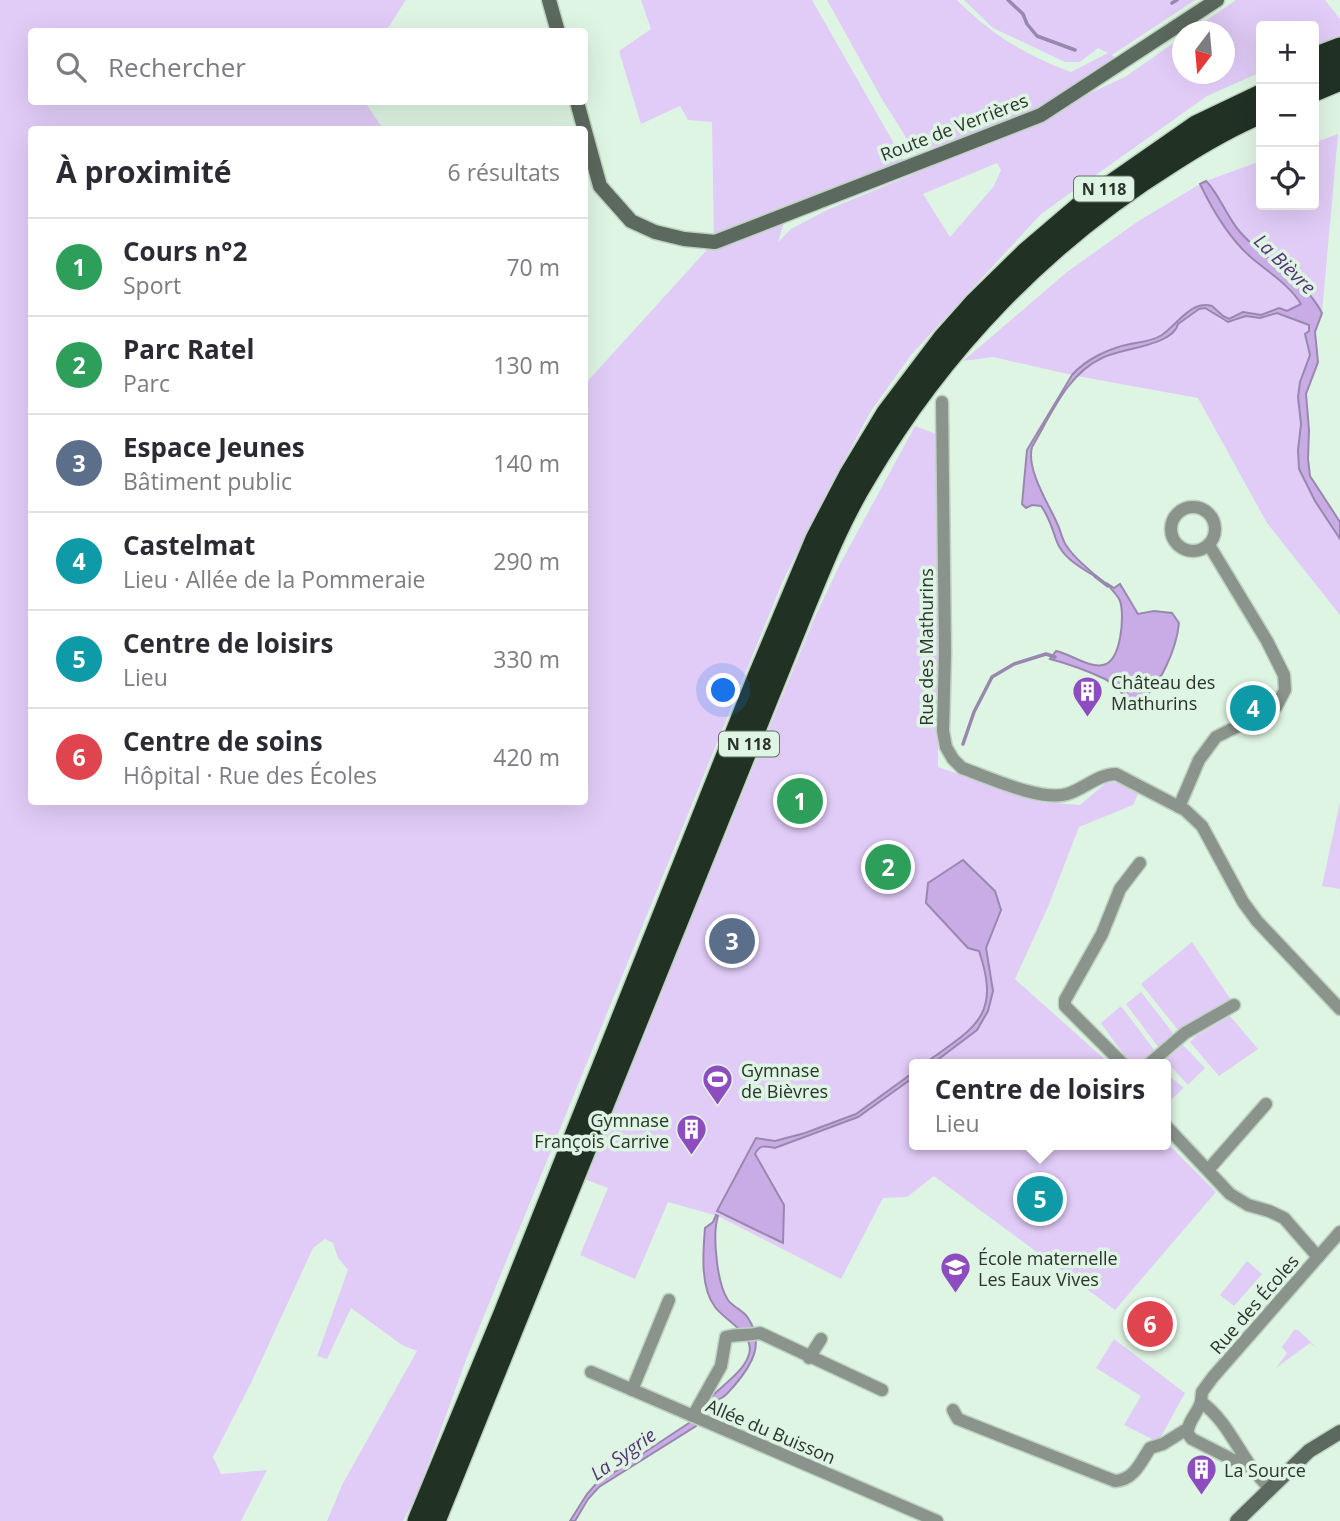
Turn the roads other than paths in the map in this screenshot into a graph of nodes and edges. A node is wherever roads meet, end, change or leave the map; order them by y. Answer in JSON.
{"nodes":[{"id":1,"x":549,"y":0,"type":"edge"},
{"id":2,"x":1217,"y":0,"type":"edge"},
{"id":3,"x":557,"y":28,"type":"edge"},
{"id":4,"x":1256,"y":99,"type":"edge"},
{"id":5,"x":1256,"y":100,"type":"edge"},
{"id":6,"x":578,"y":105,"type":"edge"},
{"id":7,"x":584,"y":126,"type":"edge"},
{"id":8,"x":588,"y":142,"type":"edge"},
{"id":9,"x":942,"y":401,"type":"dead end"},
{"id":10,"x":1209,"y":545,"type":"dead end"},
{"id":11,"x":1179,"y":807,"type":"junction"},
{"id":12,"x":1140,"y":863,"type":"dead end"},
{"id":13,"x":1234,"y":1005,"type":"dead end"},
{"id":14,"x":1340,"y":1009,"type":"edge"},
{"id":15,"x":1118,"y":1059,"type":"edge"},
{"id":16,"x":1155,"y":1059,"type":"edge"},
{"id":17,"x":1266,"y":1104,"type":"dead end"},
{"id":18,"x":1171,"y":1131,"type":"edge"},
{"id":19,"x":1208,"y":1170,"type":"junction"},
{"id":20,"x":1340,"y":1232,"type":"edge"},
{"id":21,"x":1318,"y":1257,"type":"junction"},
{"id":22,"x":669,"y":1300,"type":"dead end"},
{"id":23,"x":821,"y":1339,"type":"dead end"},
{"id":24,"x":809,"y":1357,"type":"junction"},
{"id":25,"x":591,"y":1372,"type":"dead end"},
{"id":26,"x":632,"y":1390,"type":"junction"},
{"id":27,"x":882,"y":1390,"type":"dead end"},
{"id":28,"x":1201,"y":1397,"type":"junction"},
{"id":29,"x":953,"y":1410,"type":"dead end"},
{"id":30,"x":693,"y":1416,"type":"junction"},
{"id":31,"x":1187,"y":1429,"type":"junction"},
{"id":32,"x":1340,"y":1432,"type":"edge"},
{"id":33,"x":1253,"y":1470,"type":"junction"},
{"id":34,"x":1270,"y":1489,"type":"junction"},
{"id":35,"x":418,"y":1521,"type":"edge"},
{"id":36,"x":435,"y":1521,"type":"edge"},
{"id":37,"x":937,"y":1521,"type":"edge"},
{"id":38,"x":1237,"y":1521,"type":"edge"}],
"edges":[{"from":1,"to":3,"type":"street"},
{"from":2,"to":8,"type":"street","name":"Route de Verrières"},
{"from":4,"to":35,"type":"highway","number":"N 118"},
{"from":5,"to":36,"type":"highway","number":"N 118"},
{"from":6,"to":7,"type":"street","name":"Route de Verrières"},
{"from":9,"to":11,"type":"street","name":"Rue des Mathurins"},
{"from":10,"to":11,"type":"street"},
{"from":11,"to":14,"type":"street","name":"Rue des Mathurins"},
{"from":12,"to":15,"type":"street"},
{"from":13,"to":16,"type":"street"},
{"from":17,"to":19,"type":"street"},
{"from":18,"to":19,"type":"street"},
{"from":19,"to":21,"type":"street"},
{"from":20,"to":21,"type":"street","name":"Rue des Écoles"},
{"from":21,"to":28,"type":"street","name":"Rue des Écoles"},
{"from":22,"to":26,"type":"street"},
{"from":23,"to":24,"type":"street"},
{"from":24,"to":27,"type":"street"},
{"from":24,"to":30,"type":"street"},
{"from":25,"to":26,"type":"street","name":"Allée du Buisson"},
{"from":26,"to":30,"type":"street","name":"Allée du Buisson"},
{"from":28,"to":31,"type":"street","name":"Rue des Écoles"},
{"from":28,"to":33,"type":"street"},
{"from":29,"to":31,"type":"street"},
{"from":30,"to":37,"type":"street","name":"Allée du Buisson"},
{"from":31,"to":33,"type":"street"},
{"from":32,"to":34,"type":"street"},
{"from":33,"to":34,"type":"street"},
{"from":34,"to":38,"type":"street"}]}
